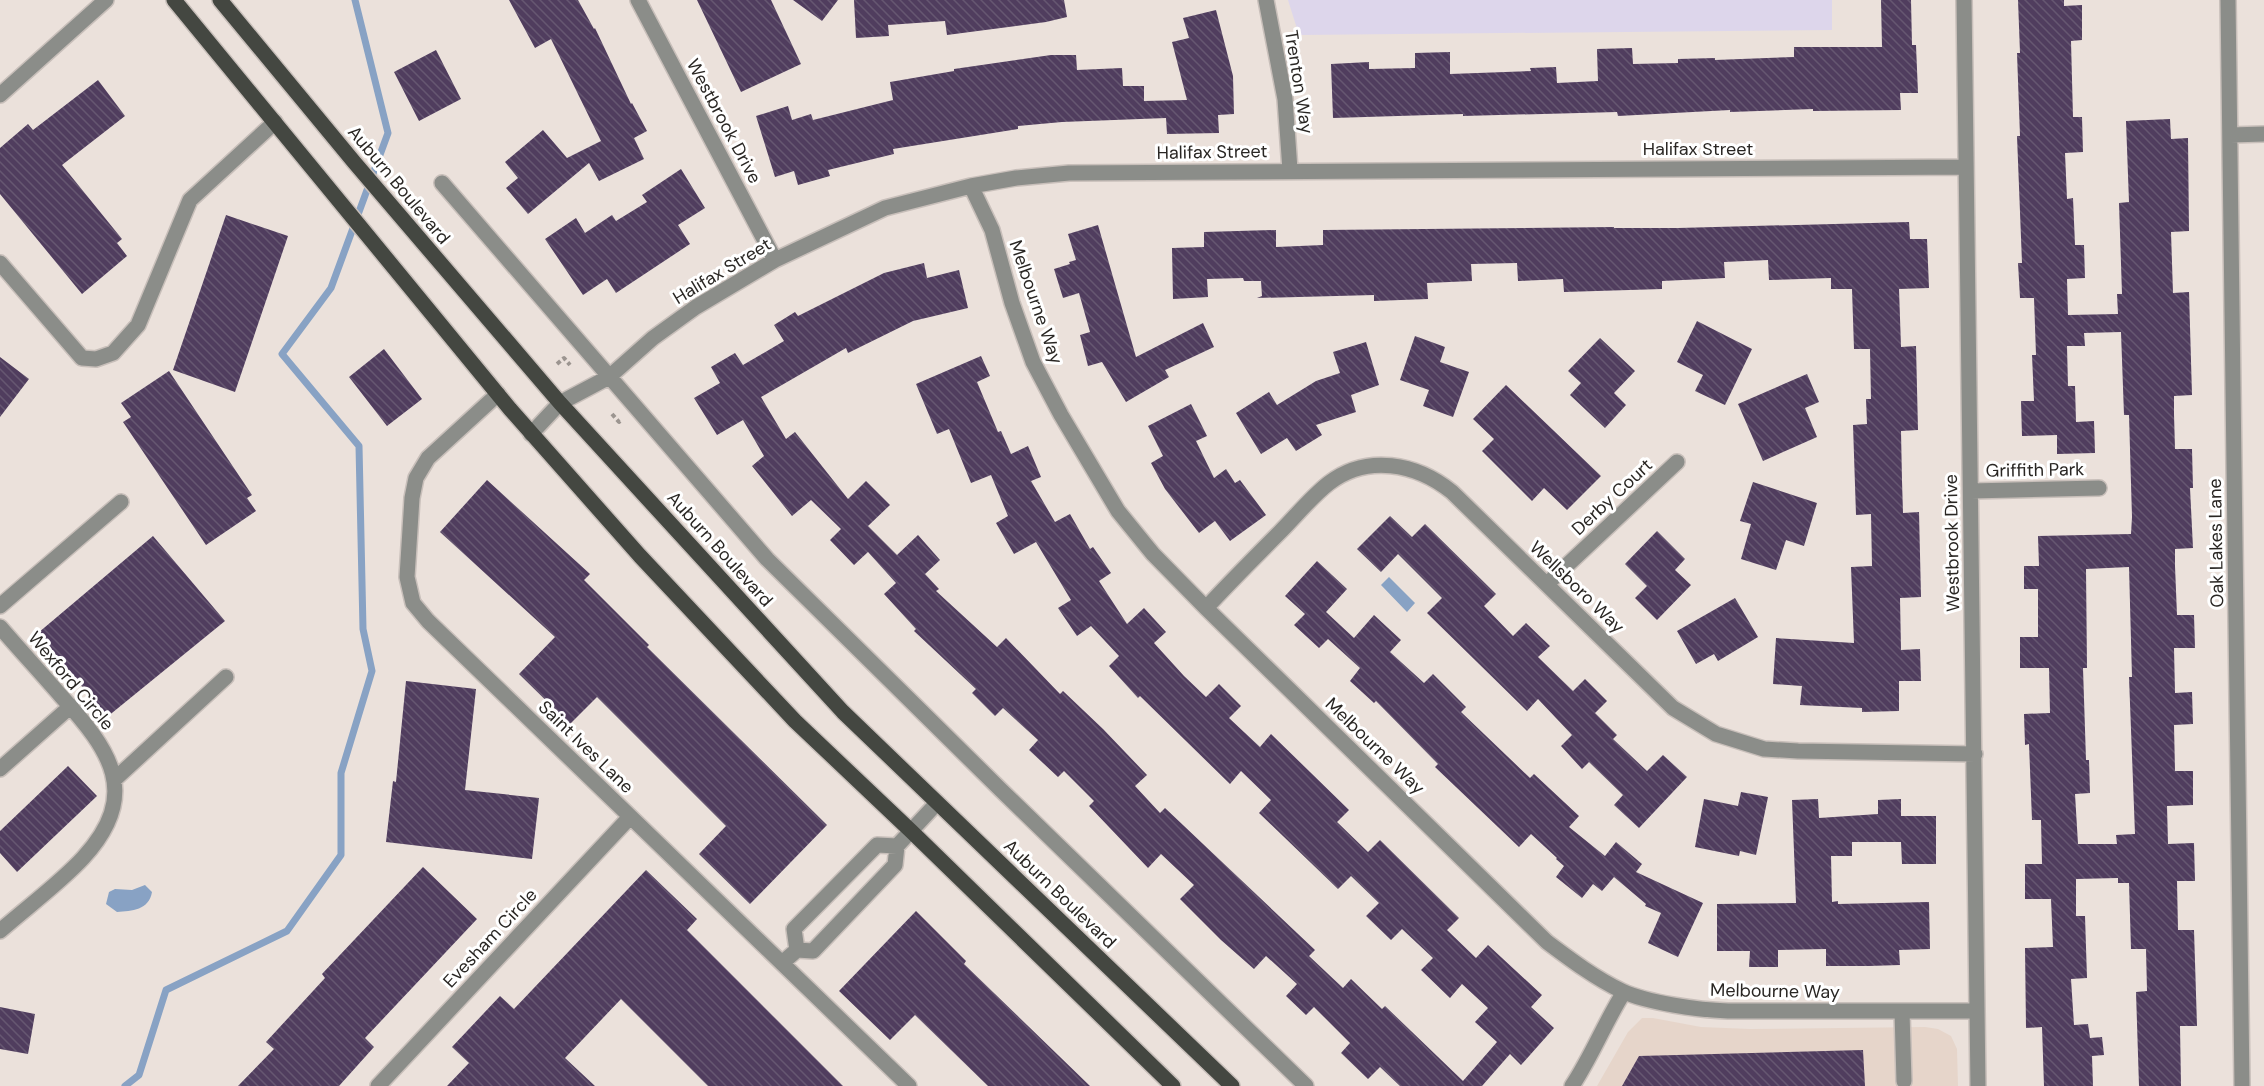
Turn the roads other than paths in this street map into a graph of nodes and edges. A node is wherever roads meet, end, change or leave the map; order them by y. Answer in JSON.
{"nodes":[{"id":1,"x":106,"y":0,"type":"edge"},
{"id":2,"x":174,"y":0,"type":"edge"},
{"id":3,"x":220,"y":0,"type":"edge"},
{"id":4,"x":638,"y":0,"type":"edge"},
{"id":5,"x":1266,"y":0,"type":"edge"},
{"id":6,"x":1964,"y":0,"type":"edge"},
{"id":7,"x":2228,"y":0,"type":"edge"},
{"id":8,"x":0,"y":95,"type":"edge"},
{"id":9,"x":275,"y":122,"type":"junction"},
{"id":10,"x":2264,"y":134,"type":"edge"},
{"id":11,"x":2230,"y":135,"type":"junction"},
{"id":12,"x":1966,"y":167,"type":"junction"},
{"id":13,"x":1290,"y":170,"type":"junction"},
{"id":14,"x":442,"y":183,"type":"dead end"},
{"id":15,"x":971,"y":186,"type":"junction"},
{"id":16,"x":775,"y":260,"type":"junction"},
{"id":17,"x":0,"y":263,"type":"edge"},
{"id":18,"x":609,"y":377,"type":"junction"},
{"id":19,"x":498,"y":394,"type":"junction"},
{"id":20,"x":561,"y":403,"type":"junction"},
{"id":21,"x":531,"y":434,"type":"junction"},
{"id":22,"x":1677,"y":462,"type":"dead end"},
{"id":23,"x":2099,"y":488,"type":"dead end"},
{"id":24,"x":1971,"y":490,"type":"junction"},
{"id":25,"x":121,"y":502,"type":"dead end"},
{"id":26,"x":1546,"y":584,"type":"junction"},
{"id":27,"x":0,"y":606,"type":"edge"},
{"id":28,"x":1206,"y":608,"type":"junction"},
{"id":29,"x":0,"y":627,"type":"edge"},
{"id":30,"x":226,"y":676,"type":"dead end"},
{"id":31,"x":70,"y":706,"type":"junction"},
{"id":32,"x":1975,"y":754,"type":"junction"},
{"id":33,"x":0,"y":769,"type":"edge"},
{"id":34,"x":114,"y":780,"type":"junction"},
{"id":35,"x":937,"y":803,"type":"junction"},
{"id":36,"x":630,"y":817,"type":"junction"},
{"id":37,"x":911,"y":831,"type":"junction"},
{"id":38,"x":897,"y":846,"type":"junction"},
{"id":39,"x":0,"y":931,"type":"edge"},
{"id":40,"x":797,"y":950,"type":"junction"},
{"id":41,"x":782,"y":963,"type":"junction"},
{"id":42,"x":1624,"y":992,"type":"junction"},
{"id":43,"x":1977,"y":1011,"type":"junction"},
{"id":44,"x":1902,"y":1012,"type":"junction"},
{"id":45,"x":1904,"y":1081,"type":"dead end"},
{"id":46,"x":378,"y":1086,"type":"edge"},
{"id":47,"x":909,"y":1086,"type":"edge"},
{"id":48,"x":1173,"y":1086,"type":"edge"},
{"id":49,"x":1232,"y":1086,"type":"edge"},
{"id":50,"x":1306,"y":1086,"type":"edge"},
{"id":51,"x":1572,"y":1086,"type":"edge"},
{"id":52,"x":1978,"y":1086,"type":"edge"},
{"id":53,"x":2242,"y":1086,"type":"edge"}],
"edges":[{"from":1,"to":8,"type":"street"},
{"from":2,"to":9,"type":"main road"},
{"from":3,"to":20,"type":"main road","name":"Auburn Boulevard"},
{"from":4,"to":16,"type":"street","name":"Westbrook Drive"},
{"from":5,"to":13,"type":"street","name":"Trenton Way"},
{"from":6,"to":12,"type":"street","name":"Westbrook Drive"},
{"from":7,"to":11,"type":"street","name":"Oak Lakes Lane"},
{"from":9,"to":17,"type":"street"},
{"from":9,"to":19,"type":"main road"},
{"from":10,"to":11,"type":"street"},
{"from":11,"to":53,"type":"street","name":"Oak Lakes Lane"},
{"from":12,"to":13,"type":"street","name":"Halifax Street"},
{"from":12,"to":24,"type":"street","name":"Westbrook Drive"},
{"from":13,"to":15,"type":"street","name":"Halifax Street"},
{"from":14,"to":18,"type":"street"},
{"from":15,"to":16,"type":"street","name":"Halifax Street"},
{"from":15,"to":28,"type":"street","name":"Melbourne Way"},
{"from":16,"to":18,"type":"street","name":"Halifax Street"},
{"from":18,"to":20,"type":"street","name":"Halifax Street"},
{"from":18,"to":50,"type":"street"},
{"from":19,"to":21,"type":"main road"},
{"from":19,"to":36,"type":"street","name":"Saint Ives Lane"},
{"from":20,"to":21,"type":"street","name":"Halifax Street"},
{"from":20,"to":35,"type":"main road","name":"Auburn Boulevard"},
{"from":21,"to":37,"type":"main road"},
{"from":22,"to":26,"type":"street","name":"Derby Court"},
{"from":23,"to":24,"type":"street","name":"Griffith Park"},
{"from":24,"to":32,"type":"street","name":"Westbrook Drive"},
{"from":25,"to":27,"type":"street"},
{"from":26,"to":28,"type":"street","name":"Wellsboro Way"},
{"from":26,"to":32,"type":"street","name":"Wellsboro Way"},
{"from":28,"to":42,"type":"street","name":"Melbourne Way"},
{"from":29,"to":31,"type":"street","name":"Wexford Circle"},
{"from":30,"to":34,"type":"street"},
{"from":31,"to":33,"type":"street"},
{"from":31,"to":34,"type":"street","name":"Wexford Circle"},
{"from":32,"to":43,"type":"street","name":"Westbrook Drive"},
{"from":34,"to":39,"type":"street","name":"Wexford Circle"},
{"from":35,"to":37,"type":"street"},
{"from":35,"to":49,"type":"main road","name":"Auburn Boulevard"},
{"from":36,"to":41,"type":"street","name":"Saint Ives Lane"},
{"from":36,"to":46,"type":"street","name":"Evesham Circle"},
{"from":37,"to":38,"type":"street"},
{"from":37,"to":48,"type":"main road"},
{"from":38,"to":40,"type":"street"},
{"from":38,"to":40,"type":"street"},
{"from":40,"to":41,"type":"street"},
{"from":41,"to":47,"type":"street","name":"Saint Ives Lane"},
{"from":42,"to":44,"type":"street","name":"Melbourne Way"},
{"from":42,"to":51,"type":"street"},
{"from":43,"to":44,"type":"street","name":"Melbourne Way"},
{"from":43,"to":52,"type":"street","name":"Westbrook Drive"},
{"from":44,"to":45,"type":"street"}]}
